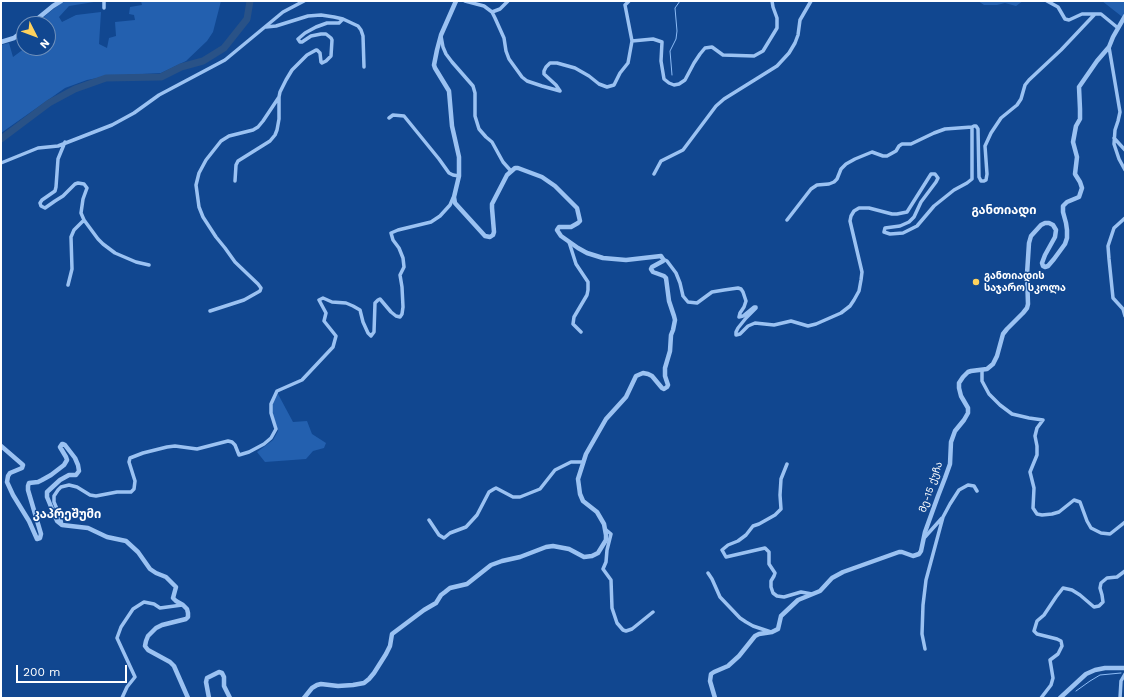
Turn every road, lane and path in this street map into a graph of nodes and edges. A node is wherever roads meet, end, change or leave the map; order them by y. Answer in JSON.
{"nodes":[{"id":1,"x":61,"y":1,"type":"edge"},
{"id":2,"x":104,"y":1,"type":"edge"},
{"id":3,"x":304,"y":1,"type":"edge"},
{"id":4,"x":456,"y":1,"type":"edge"},
{"id":5,"x":465,"y":1,"type":"edge"},
{"id":6,"x":508,"y":1,"type":"edge"},
{"id":7,"x":629,"y":1,"type":"edge"},
{"id":8,"x":772,"y":1,"type":"edge"},
{"id":9,"x":811,"y":1,"type":"edge"},
{"id":10,"x":1047,"y":1,"type":"edge"},
{"id":11,"x":104,"y":8,"type":"dead end"},
{"id":12,"x":492,"y":12,"type":"junction"},
{"id":13,"x":1095,"y":14,"type":"junction"},
{"id":14,"x":41,"y":16,"type":"edge"},
{"id":15,"x":1125,"y":16,"type":"edge"},
{"id":16,"x":343,"y":19,"type":"junction"},
{"id":17,"x":265,"y":27,"type":"junction"},
{"id":18,"x":1118,"y":28,"type":"junction"},
{"id":19,"x":441,"y":35,"type":"junction"},
{"id":20,"x":16,"y":36,"type":"edge"},
{"id":21,"x":632,"y":41,"type":"junction"},
{"id":22,"x":1,"y":42,"type":"edge"},
{"id":23,"x":1109,"y":47,"type":"junction"},
{"id":24,"x":364,"y":67,"type":"dead end"},
{"id":25,"x":279,"y":97,"type":"junction"},
{"id":26,"x":389,"y":118,"type":"dead end"},
{"id":27,"x":972,"y":127,"type":"junction"},
{"id":28,"x":1114,"y":138,"type":"junction"},
{"id":29,"x":65,"y":142,"type":"junction"},
{"id":30,"x":1125,"y":150,"type":"edge"},
{"id":31,"x":1,"y":163,"type":"edge"},
{"id":32,"x":1125,"y":170,"type":"edge"},
{"id":33,"x":511,"y":171,"type":"junction"},
{"id":34,"x":654,"y":174,"type":"dead end"},
{"id":35,"x":459,"y":176,"type":"junction"},
{"id":36,"x":235,"y":181,"type":"dead end"},
{"id":37,"x":454,"y":197,"type":"junction"},
{"id":38,"x":1125,"y":218,"type":"edge"},
{"id":39,"x":84,"y":220,"type":"junction"},
{"id":40,"x":787,"y":220,"type":"dead end"},
{"id":41,"x":570,"y":242,"type":"junction"},
{"id":42,"x":663,"y":259,"type":"junction"},
{"id":43,"x":149,"y":265,"type":"dead end"},
{"id":44,"x":68,"y":285,"type":"dead end"},
{"id":45,"x":210,"y":311,"type":"dead end"},
{"id":46,"x":1125,"y":316,"type":"edge"},
{"id":47,"x":581,"y":332,"type":"dead end"},
{"id":48,"x":982,"y":370,"type":"junction"},
{"id":49,"x":1,"y":446,"type":"edge"},
{"id":50,"x":583,"y":462,"type":"junction"},
{"id":51,"x":787,"y":464,"type":"dead end"},
{"id":52,"x":977,"y":491,"type":"dead end"},
{"id":53,"x":943,"y":517,"type":"junction"},
{"id":54,"x":429,"y":520,"type":"dead end"},
{"id":55,"x":1125,"y":522,"type":"edge"},
{"id":56,"x":62,"y":525,"type":"junction"},
{"id":57,"x":605,"y":529,"type":"junction"},
{"id":58,"x":924,"y":538,"type":"junction"},
{"id":59,"x":1125,"y":570,"type":"edge"},
{"id":60,"x":708,"y":573,"type":"dead end"},
{"id":61,"x":813,"y":594,"type":"junction"},
{"id":62,"x":183,"y":604,"type":"junction"},
{"id":63,"x":653,"y":612,"type":"dead end"},
{"id":64,"x":772,"y":632,"type":"junction"},
{"id":65,"x":925,"y":649,"type":"dead end"},
{"id":66,"x":1125,"y":668,"type":"edge"},
{"id":67,"x":1125,"y":674,"type":"edge"},
{"id":68,"x":122,"y":698,"type":"edge"},
{"id":69,"x":188,"y":698,"type":"edge"},
{"id":70,"x":209,"y":698,"type":"edge"},
{"id":71,"x":230,"y":698,"type":"edge"},
{"id":72,"x":304,"y":698,"type":"edge"},
{"id":73,"x":715,"y":698,"type":"edge"},
{"id":74,"x":1040,"y":698,"type":"edge"},
{"id":75,"x":1060,"y":698,"type":"edge"},
{"id":76,"x":1120,"y":698,"type":"edge"}],
"edges":[{"from":1,"to":14,"type":"street"},
{"from":2,"to":11,"type":"street"},
{"from":3,"to":17,"type":"street"},
{"from":4,"to":19,"type":"street"},
{"from":5,"to":12,"type":"street"},
{"from":6,"to":12,"type":"street"},
{"from":7,"to":21,"type":"street"},
{"from":8,"to":21,"type":"street"},
{"from":9,"to":34,"type":"street"},
{"from":10,"to":13,"type":"street"},
{"from":12,"to":21,"type":"street"},
{"from":13,"to":18,"type":"street"},
{"from":13,"to":27,"type":"street"},
{"from":15,"to":18,"type":"street","name":"მე-15 ქუჩა"},
{"from":16,"to":17,"type":"street"},
{"from":16,"to":24,"type":"street"},
{"from":16,"to":25,"type":"street"},
{"from":17,"to":29,"type":"street"},
{"from":18,"to":23,"type":"street","name":"მე-15 ქუჩა"},
{"from":19,"to":33,"type":"street"},
{"from":19,"to":35,"type":"street"},
{"from":20,"to":22,"type":"street"},
{"from":23,"to":28,"type":"street"},
{"from":23,"to":48,"type":"street","name":"მე-15 ქუჩა"},
{"from":25,"to":36,"type":"street"},
{"from":25,"to":45,"type":"street"},
{"from":26,"to":35,"type":"street"},
{"from":27,"to":40,"type":"street"},
{"from":27,"to":42,"type":"street"},
{"from":28,"to":30,"type":"street"},
{"from":28,"to":32,"type":"street"},
{"from":29,"to":31,"type":"street"},
{"from":29,"to":39,"type":"street"},
{"from":33,"to":37,"type":"street"},
{"from":33,"to":41,"type":"street"},
{"from":35,"to":37,"type":"street"},
{"from":37,"to":56,"type":"street"},
{"from":38,"to":46,"type":"street"},
{"from":39,"to":43,"type":"street"},
{"from":39,"to":44,"type":"street"},
{"from":41,"to":42,"type":"street"},
{"from":41,"to":47,"type":"street"},
{"from":42,"to":50,"type":"street"},
{"from":48,"to":55,"type":"street"},
{"from":48,"to":58,"type":"street","name":"მე-15 ქუჩა"},
{"from":49,"to":56,"type":"street"},
{"from":50,"to":54,"type":"street"},
{"from":50,"to":57,"type":"street"},
{"from":51,"to":61,"type":"street"},
{"from":52,"to":53,"type":"street"},
{"from":53,"to":58,"type":"street"},
{"from":53,"to":65,"type":"street"},
{"from":56,"to":62,"type":"street"},
{"from":57,"to":63,"type":"street"},
{"from":57,"to":72,"type":"street"},
{"from":58,"to":61,"type":"street","name":"მე-15 ქუჩა"},
{"from":59,"to":74,"type":"street"},
{"from":60,"to":64,"type":"street"},
{"from":61,"to":64,"type":"street","name":"მე-15 ქუჩა"},
{"from":62,"to":68,"type":"street"},
{"from":62,"to":69,"type":"street"},
{"from":64,"to":73,"type":"street"},
{"from":66,"to":75,"type":"street"},
{"from":67,"to":76,"type":"street"},
{"from":70,"to":71,"type":"street"}]}
